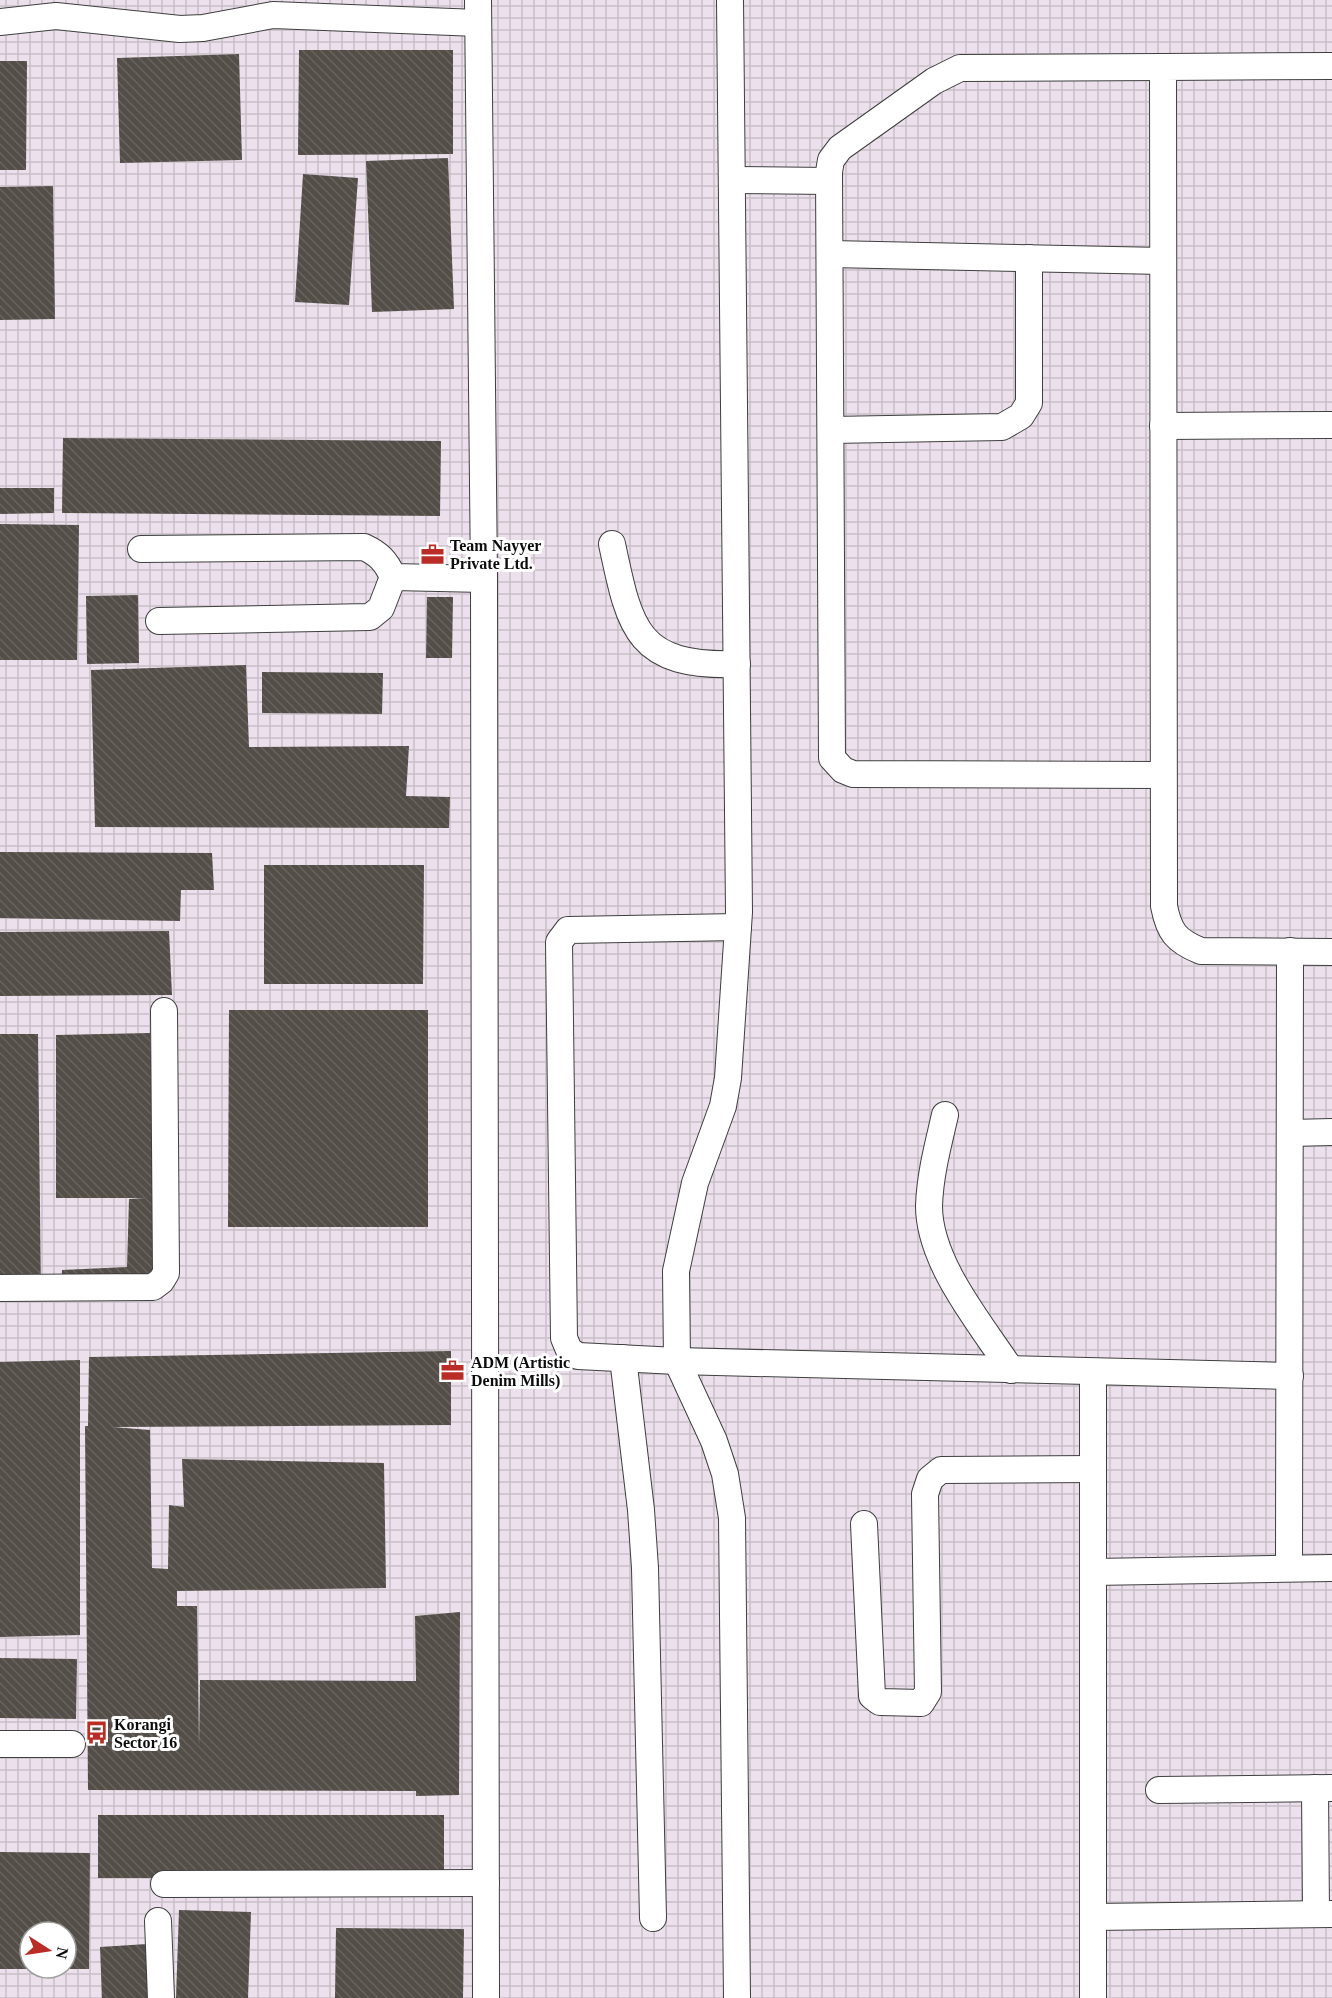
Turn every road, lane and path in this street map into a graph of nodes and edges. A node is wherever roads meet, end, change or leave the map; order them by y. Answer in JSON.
{"nodes":[{"id":1,"x":730,"y":0,"type":"edge"},
{"id":2,"x":478,"y":11,"type":"edge"},
{"id":3,"x":0,"y":22,"type":"edge"},
{"id":4,"x":1332,"y":66,"type":"edge"},
{"id":5,"x":1163,"y":68,"type":"junction"},
{"id":6,"x":732,"y":180,"type":"junction"},
{"id":7,"x":829,"y":181,"type":"junction"},
{"id":8,"x":831,"y":254,"type":"junction"},
{"id":9,"x":1029,"y":258,"type":"junction"},
{"id":10,"x":1163,"y":261,"type":"junction"},
{"id":11,"x":1332,"y":425,"type":"edge"},
{"id":12,"x":1163,"y":426,"type":"junction"},
{"id":13,"x":831,"y":430,"type":"junction"},
{"id":14,"x":612,"y":544,"type":"dead end"},
{"id":15,"x":141,"y":549,"type":"dead end"},
{"id":16,"x":393,"y":577,"type":"junction"},
{"id":17,"x":484,"y":579,"type":"junction"},
{"id":18,"x":159,"y":621,"type":"dead end"},
{"id":19,"x":737,"y":663,"type":"junction"},
{"id":20,"x":1163,"y":775,"type":"junction"},
{"id":21,"x":738,"y":927,"type":"junction"},
{"id":22,"x":1290,"y":951,"type":"junction"},
{"id":23,"x":1332,"y":952,"type":"edge"},
{"id":24,"x":164,"y":1011,"type":"dead end"},
{"id":25,"x":945,"y":1115,"type":"dead end"},
{"id":26,"x":1332,"y":1132,"type":"edge"},
{"id":27,"x":1290,"y":1133,"type":"junction"},
{"id":28,"x":0,"y":1288,"type":"edge"},
{"id":29,"x":622,"y":1358,"type":"junction"},
{"id":30,"x":677,"y":1361,"type":"junction"},
{"id":31,"x":1011,"y":1370,"type":"junction"},
{"id":32,"x":1092,"y":1372,"type":"junction"},
{"id":33,"x":1290,"y":1376,"type":"junction"},
{"id":34,"x":1093,"y":1469,"type":"junction"},
{"id":35,"x":864,"y":1524,"type":"dead end"},
{"id":36,"x":1289,"y":1568,"type":"junction"},
{"id":37,"x":1332,"y":1568,"type":"edge"},
{"id":38,"x":1093,"y":1572,"type":"junction"},
{"id":39,"x":0,"y":1744,"type":"edge"},
{"id":40,"x":72,"y":1744,"type":"dead end"},
{"id":41,"x":1323,"y":1788,"type":"edge"},
{"id":42,"x":1159,"y":1790,"type":"dead end"},
{"id":43,"x":486,"y":1883,"type":"junction"},
{"id":44,"x":164,"y":1884,"type":"dead end"},
{"id":45,"x":1324,"y":1914,"type":"edge"},
{"id":46,"x":1093,"y":1917,"type":"junction"},
{"id":47,"x":653,"y":1918,"type":"dead end"},
{"id":48,"x":158,"y":1922,"type":"dead end"},
{"id":49,"x":161,"y":1998,"type":"edge"},
{"id":50,"x":486,"y":1998,"type":"edge"},
{"id":51,"x":737,"y":1998,"type":"edge"},
{"id":52,"x":1093,"y":1998,"type":"edge"}],
"edges":[{"from":1,"to":6,"type":"street"},
{"from":2,"to":3,"type":"street"},
{"from":2,"to":17,"type":"street"},
{"from":4,"to":5,"type":"street"},
{"from":5,"to":7,"type":"street"},
{"from":5,"to":10,"type":"street"},
{"from":6,"to":7,"type":"street"},
{"from":6,"to":19,"type":"street"},
{"from":7,"to":8,"type":"street"},
{"from":8,"to":9,"type":"street"},
{"from":8,"to":13,"type":"street"},
{"from":9,"to":10,"type":"street"},
{"from":9,"to":13,"type":"street"},
{"from":10,"to":12,"type":"street"},
{"from":11,"to":12,"type":"street"},
{"from":12,"to":20,"type":"street"},
{"from":13,"to":20,"type":"street"},
{"from":14,"to":19,"type":"street"},
{"from":15,"to":16,"type":"street"},
{"from":16,"to":17,"type":"street"},
{"from":16,"to":18,"type":"street"},
{"from":17,"to":43,"type":"street"},
{"from":19,"to":21,"type":"street"},
{"from":20,"to":22,"type":"street"},
{"from":21,"to":29,"type":"street"},
{"from":21,"to":30,"type":"street"},
{"from":22,"to":23,"type":"street"},
{"from":22,"to":27,"type":"street"},
{"from":24,"to":28,"type":"street"},
{"from":25,"to":31,"type":"street"},
{"from":26,"to":27,"type":"street"},
{"from":27,"to":33,"type":"street"},
{"from":29,"to":30,"type":"street"},
{"from":29,"to":47,"type":"street"},
{"from":30,"to":31,"type":"street"},
{"from":30,"to":51,"type":"street"},
{"from":31,"to":32,"type":"street"},
{"from":32,"to":33,"type":"street"},
{"from":32,"to":34,"type":"street"},
{"from":33,"to":36,"type":"street"},
{"from":34,"to":35,"type":"street"},
{"from":34,"to":38,"type":"street"},
{"from":36,"to":37,"type":"street"},
{"from":36,"to":38,"type":"street"},
{"from":38,"to":46,"type":"street"},
{"from":39,"to":40,"type":"street"},
{"from":41,"to":42,"type":"street"},
{"from":41,"to":45,"type":"street"},
{"from":43,"to":44,"type":"street"},
{"from":43,"to":50,"type":"street"},
{"from":45,"to":46,"type":"street"},
{"from":46,"to":52,"type":"street"},
{"from":48,"to":49,"type":"street"}]}
